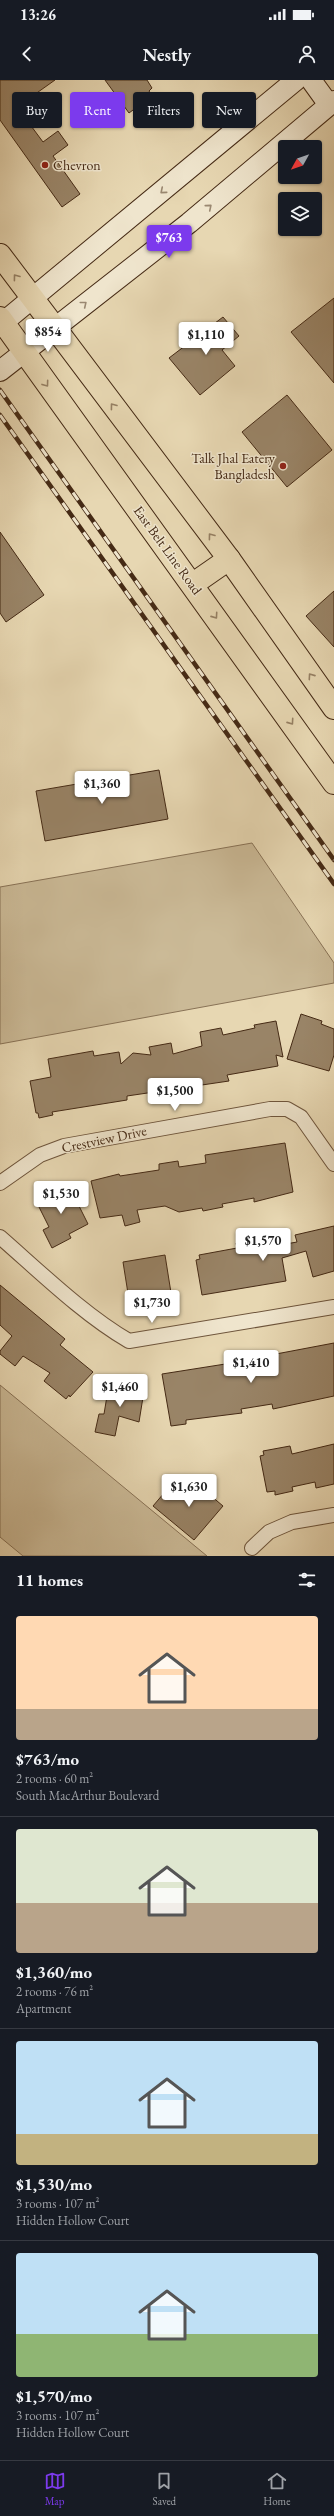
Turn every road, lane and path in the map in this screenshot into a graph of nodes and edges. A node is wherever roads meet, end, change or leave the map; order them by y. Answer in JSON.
{"nodes":[{"id":1,"x":296,"y":80,"type":"edge"},
{"id":2,"x":311,"y":80,"type":"edge"},
{"id":3,"x":331,"y":103,"type":"edge"},
{"id":4,"x":0,"y":255,"type":"edge"},
{"id":5,"x":32,"y":299,"type":"junction"},
{"id":6,"x":1,"y":322,"type":"edge"},
{"id":7,"x":54,"y":328,"type":"junction"},
{"id":8,"x":23,"y":353,"type":"junction"},
{"id":9,"x":0,"y":371,"type":"edge"},
{"id":10,"x":229,"y":559,"type":"junction"},
{"id":11,"x":193,"y":584,"type":"junction"},
{"id":12,"x":334,"y":708,"type":"edge"},
{"id":13,"x":334,"y":783,"type":"edge"},
{"id":14,"x":334,"y":1164,"type":"edge"},
{"id":15,"x":0,"y":1183,"type":"edge"},
{"id":16,"x":0,"y":1237,"type":"edge"},
{"id":17,"x":334,"y":1307,"type":"edge"},
{"id":18,"x":334,"y":1515,"type":"edge"},
{"id":19,"x":252,"y":1548,"type":"dead end"}],
"edges":[{"from":1,"to":5,"type":"main road","one_way":true},
{"from":2,"to":3,"type":"main road"},
{"from":7,"to":3,"type":"main road","one_way":true},
{"from":5,"to":4,"type":"main road","one_way":true},
{"from":5,"to":6,"type":"main road"},
{"from":5,"to":7,"type":"main road"},
{"from":6,"to":8,"type":"main road","name":"East Belt Line Road"},
{"from":7,"to":8,"type":"main road"},
{"from":10,"to":7,"type":"main road","one_way":true},
{"from":8,"to":9,"type":"main road"},
{"from":8,"to":11,"type":"main road","name":"East Belt Line Road","one_way":true},
{"from":10,"to":11,"type":"main road"},
{"from":12,"to":10,"type":"main road","one_way":true},
{"from":11,"to":13,"type":"main road","name":"East Belt Line Road","one_way":true},
{"from":14,"to":15,"type":"street","name":"Crestview Drive"},
{"from":16,"to":17,"type":"street"},
{"from":18,"to":19,"type":"street"}]}
